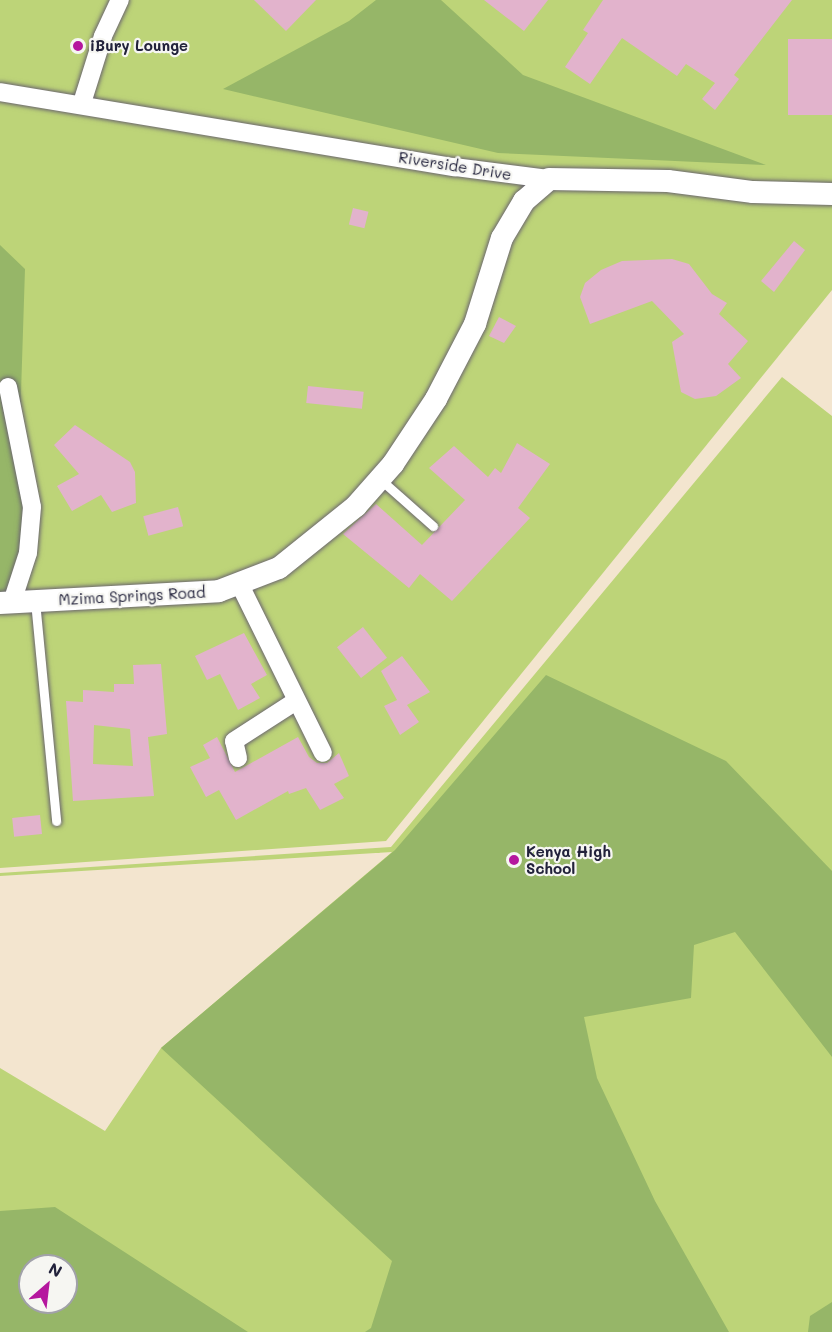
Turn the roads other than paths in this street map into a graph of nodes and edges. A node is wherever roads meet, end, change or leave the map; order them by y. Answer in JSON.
{"nodes":[{"id":1,"x":120,"y":0,"type":"edge"},
{"id":2,"x":0,"y":92,"type":"edge"},
{"id":3,"x":82,"y":103,"type":"junction"},
{"id":4,"x":549,"y":179,"type":"junction"},
{"id":5,"x":832,"y":194,"type":"edge"},
{"id":6,"x":8,"y":387,"type":"dead end"},
{"id":7,"x":380,"y":479,"type":"junction"},
{"id":8,"x":433,"y":526,"type":"dead end"},
{"id":9,"x":240,"y":585,"type":"junction"},
{"id":10,"x":35,"y":601,"type":"junction"},
{"id":11,"x":6,"y":603,"type":"edge"},
{"id":12,"x":297,"y":701,"type":"junction"},
{"id":13,"x":323,"y":753,"type":"dead end"},
{"id":14,"x":238,"y":758,"type":"dead end"},
{"id":15,"x":56,"y":822,"type":"dead end"}],
"edges":[{"from":1,"to":3,"type":"street"},
{"from":2,"to":3,"type":"street","name":"Riverside Drive"},
{"from":3,"to":4,"type":"street","name":"Riverside Drive"},
{"from":4,"to":5,"type":"street","name":"Riverside Drive"},
{"from":4,"to":7,"type":"street","name":"Mzima Springs Road"},
{"from":6,"to":11,"type":"street"},
{"from":7,"to":8,"type":"lane"},
{"from":7,"to":9,"type":"street","name":"Mzima Springs Road"},
{"from":9,"to":10,"type":"street","name":"Mzima Springs Road"},
{"from":9,"to":12,"type":"street"},
{"from":10,"to":11,"type":"street","name":"Mzima Springs Road"},
{"from":10,"to":15,"type":"lane"},
{"from":12,"to":13,"type":"street"},
{"from":12,"to":14,"type":"street"}]}
